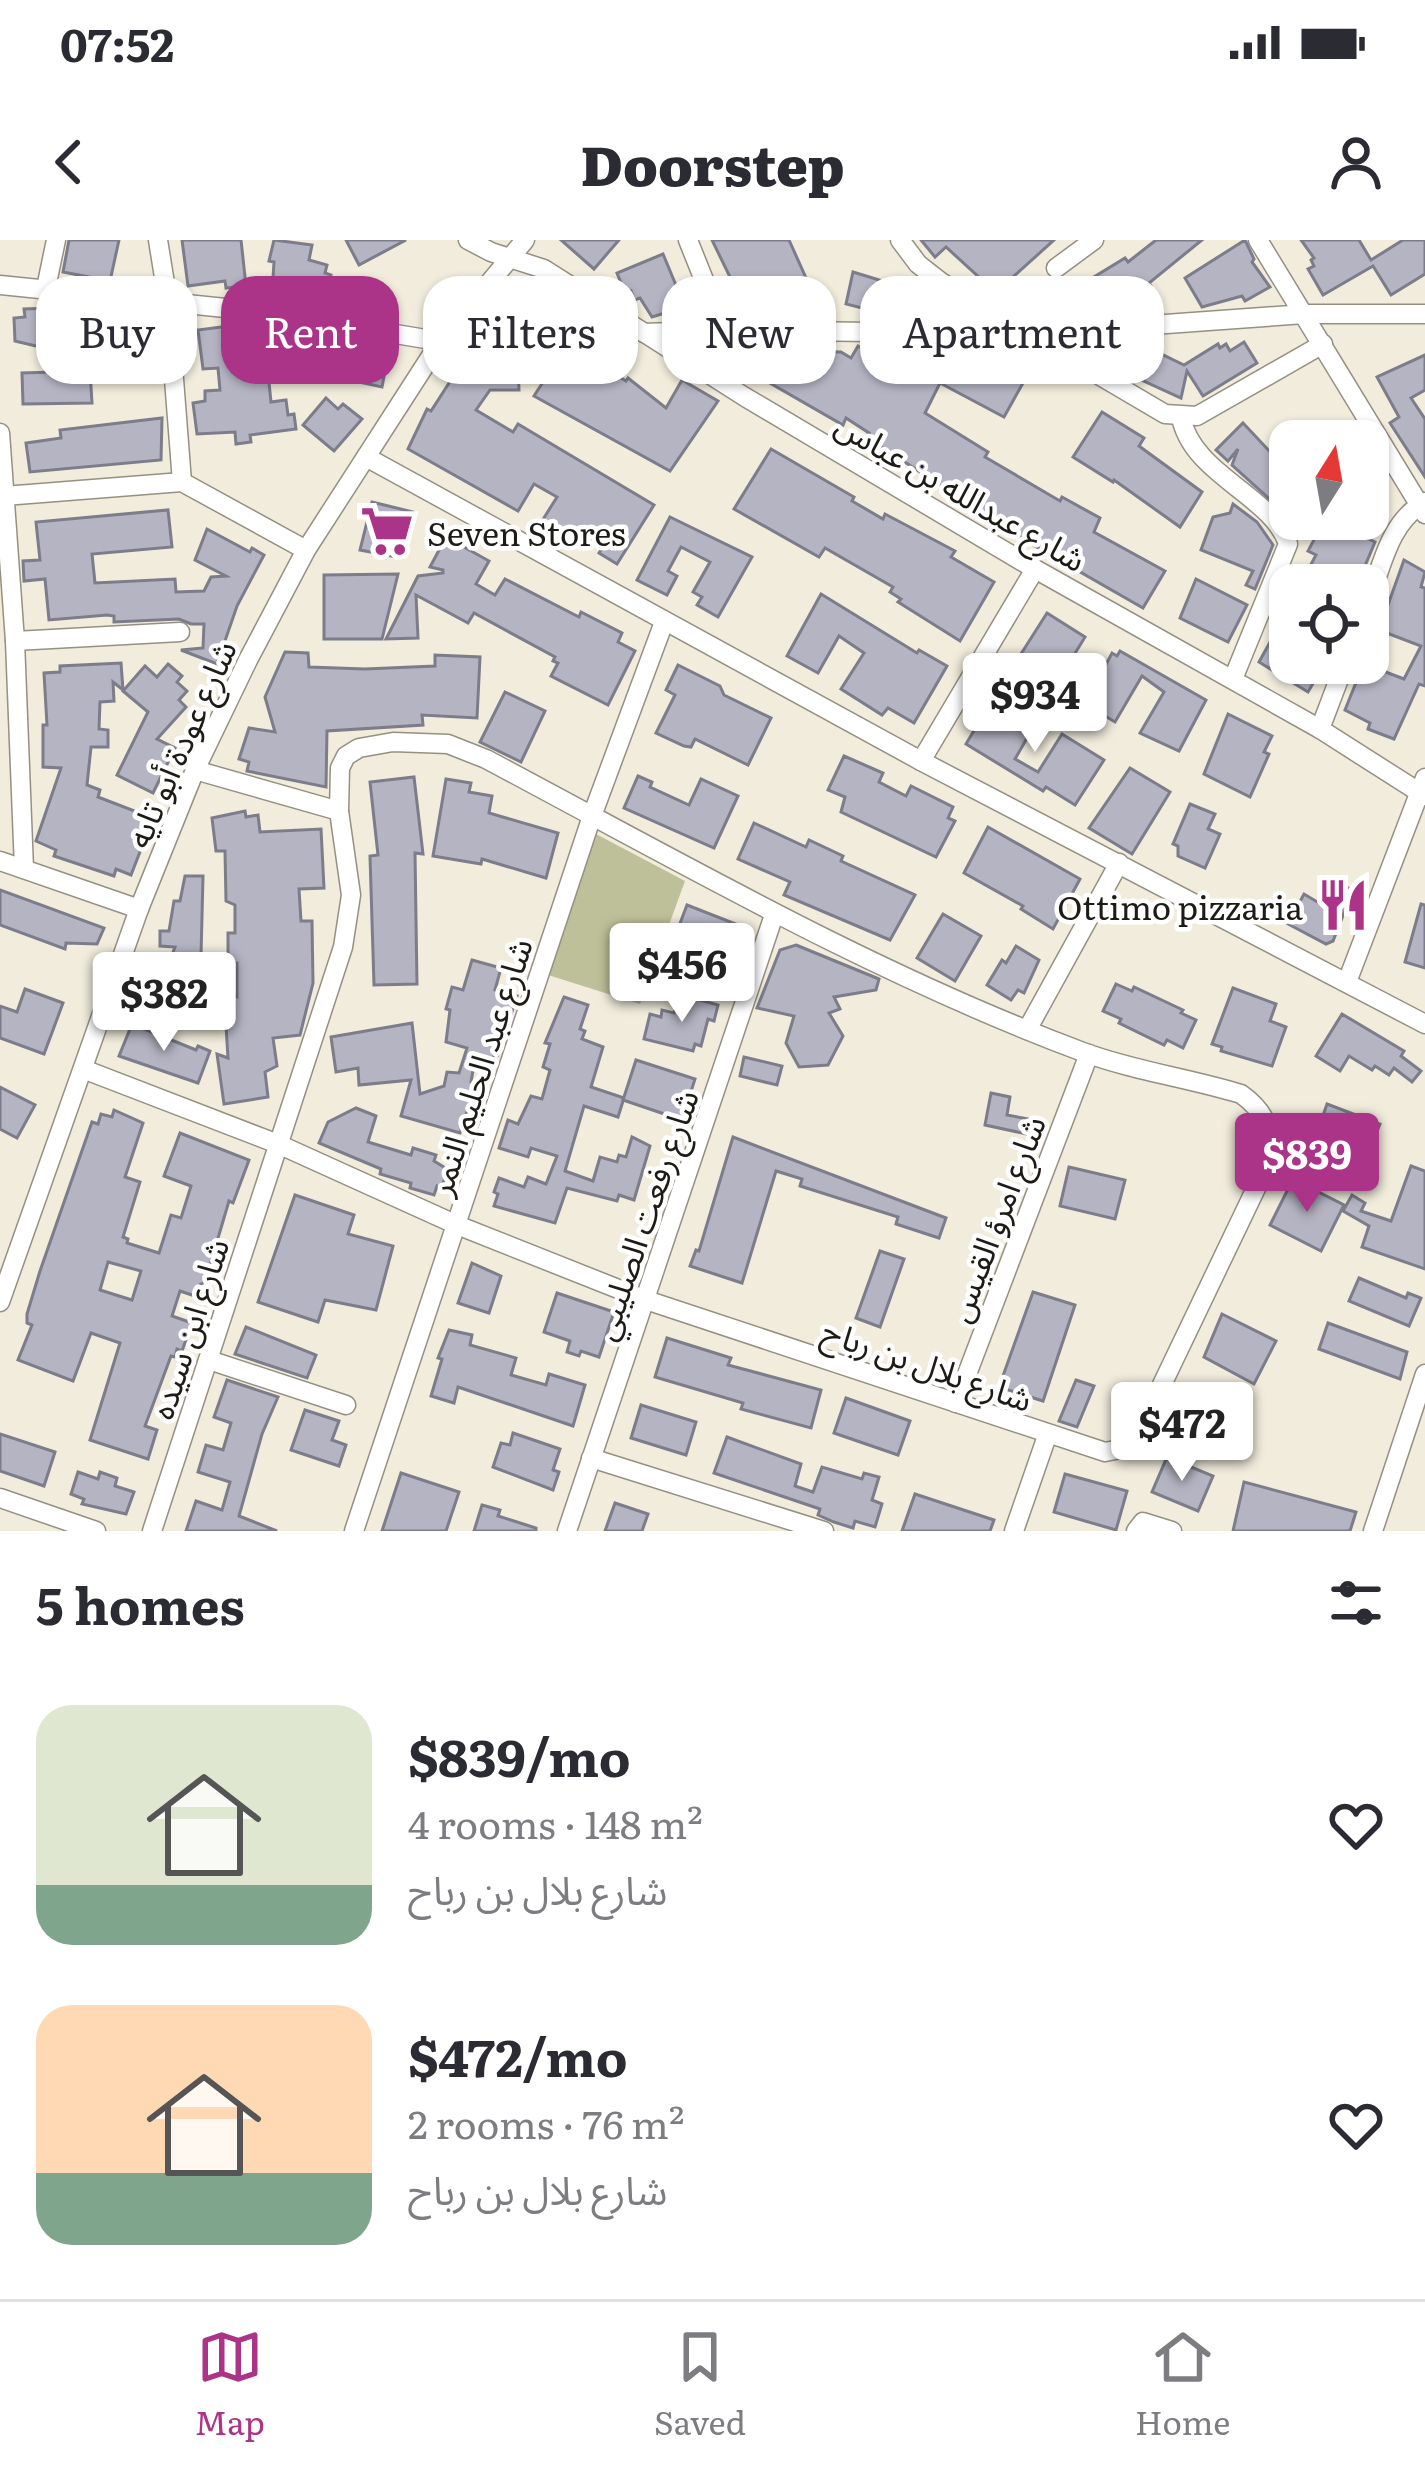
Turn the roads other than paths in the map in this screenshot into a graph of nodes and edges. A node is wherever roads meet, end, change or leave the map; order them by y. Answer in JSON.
{"nodes":[{"id":1,"x":56,"y":240,"type":"edge"},
{"id":2,"x":158,"y":240,"type":"edge"},
{"id":3,"x":468,"y":240,"type":"edge"},
{"id":4,"x":525,"y":240,"type":"edge"},
{"id":5,"x":688,"y":240,"type":"edge"},
{"id":6,"x":901,"y":240,"type":"edge"},
{"id":7,"x":1094,"y":240,"type":"edge"},
{"id":8,"x":1258,"y":240,"type":"edge"},
{"id":9,"x":510,"y":258,"type":"junction"},
{"id":10,"x":1056,"y":268,"type":"dead end"},
{"id":11,"x":48,"y":276,"type":"edge"},
{"id":12,"x":164,"y":276,"type":"edge"},
{"id":13,"x":495,"y":276,"type":"edge"},
{"id":14,"x":703,"y":276,"type":"edge"},
{"id":15,"x":933,"y":276,"type":"edge"},
{"id":16,"x":0,"y":285,"type":"edge"},
{"id":17,"x":36,"y":287,"type":"edge"},
{"id":18,"x":197,"y":305,"type":"edge"},
{"id":19,"x":1305,"y":314,"type":"junction"},
{"id":20,"x":1425,"y":314,"type":"edge"},
{"id":21,"x":1164,"y":324,"type":"edge"},
{"id":22,"x":662,"y":332,"type":"edge"},
{"id":23,"x":644,"y":333,"type":"junction"},
{"id":24,"x":423,"y":339,"type":"edge"},
{"id":25,"x":1323,"y":344,"type":"junction"},
{"id":26,"x":423,"y":369,"type":"edge"},
{"id":27,"x":174,"y":384,"type":"edge"},
{"id":28,"x":1109,"y":384,"type":"edge"},
{"id":29,"x":1181,"y":417,"type":"junction"},
{"id":30,"x":0,"y":434,"type":"edge"},
{"id":31,"x":366,"y":458,"type":"junction"},
{"id":32,"x":182,"y":482,"type":"junction"},
{"id":33,"x":4,"y":496,"type":"junction"},
{"id":34,"x":1423,"y":507,"type":"edge"},
{"id":35,"x":306,"y":550,"type":"junction"},
{"id":36,"x":1383,"y":564,"type":"edge"},
{"id":37,"x":1036,"y":569,"type":"junction"},
{"id":38,"x":664,"y":622,"type":"junction"},
{"id":39,"x":180,"y":632,"type":"dead end"},
{"id":40,"x":14,"y":641,"type":"junction"},
{"id":41,"x":1233,"y":679,"type":"junction"},
{"id":42,"x":1337,"y":684,"type":"edge"},
{"id":43,"x":1319,"y":729,"type":"junction"},
{"id":44,"x":921,"y":761,"type":"junction"},
{"id":45,"x":195,"y":770,"type":"junction"},
{"id":46,"x":1423,"y":789,"type":"edge"},
{"id":47,"x":339,"y":812,"type":"junction"},
{"id":48,"x":592,"y":816,"type":"junction"},
{"id":49,"x":0,"y":861,"type":"edge"},
{"id":50,"x":1119,"y":863,"type":"junction"},
{"id":51,"x":24,"y":869,"type":"junction"},
{"id":52,"x":139,"y":909,"type":"junction"},
{"id":53,"x":774,"y":915,"type":"junction"},
{"id":54,"x":1347,"y":982,"type":"junction"},
{"id":55,"x":1425,"y":1024,"type":"edge"},
{"id":56,"x":1027,"y":1030,"type":"junction"},
{"id":57,"x":1089,"y":1054,"type":"junction"},
{"id":58,"x":83,"y":1069,"type":"junction"},
{"id":59,"x":278,"y":1144,"type":"junction"},
{"id":60,"x":457,"y":1225,"type":"junction"},
{"id":61,"x":646,"y":1300,"type":"junction"},
{"id":62,"x":0,"y":1302,"type":"edge"},
{"id":63,"x":209,"y":1360,"type":"junction"},
{"id":64,"x":1425,"y":1374,"type":"edge"},
{"id":65,"x":956,"y":1403,"type":"junction"},
{"id":66,"x":346,"y":1405,"type":"dead end"},
{"id":67,"x":1047,"y":1436,"type":"junction"},
{"id":68,"x":591,"y":1458,"type":"junction"},
{"id":69,"x":0,"y":1498,"type":"edge"},
{"id":70,"x":96,"y":1531,"type":"edge"},
{"id":71,"x":152,"y":1531,"type":"edge"},
{"id":72,"x":354,"y":1531,"type":"edge"},
{"id":73,"x":567,"y":1531,"type":"edge"},
{"id":74,"x":824,"y":1531,"type":"edge"},
{"id":75,"x":1014,"y":1531,"type":"edge"},
{"id":76,"x":1136,"y":1531,"type":"edge"},
{"id":77,"x":1172,"y":1531,"type":"edge"},
{"id":78,"x":1372,"y":1531,"type":"edge"}],
"edges":[{"from":1,"to":11,"type":"street"},
{"from":2,"to":12,"type":"street"},
{"from":3,"to":9,"type":"street","name":"شارع عبدالله بن عباس"},
{"from":4,"to":9,"type":"street","name":"شارع عودة أبو تايه"},
{"from":5,"to":14,"type":"street"},
{"from":6,"to":15,"type":"street"},
{"from":7,"to":10,"type":"street"},
{"from":8,"to":19,"type":"street"},
{"from":9,"to":13,"type":"street","name":"شارع عودة أبو تايه"},
{"from":9,"to":23,"type":"street","name":"شارع عبدالله بن عباس"},
{"from":16,"to":17,"type":"street"},
{"from":18,"to":24,"type":"street"},
{"from":19,"to":20,"type":"street"},
{"from":19,"to":21,"type":"street"},
{"from":19,"to":25,"type":"street"},
{"from":22,"to":23,"type":"street"},
{"from":23,"to":37,"type":"street","name":"شارع عبدالله بن عباس"},
{"from":25,"to":29,"type":"street"},
{"from":25,"to":34,"type":"street"},
{"from":26,"to":31,"type":"street","name":"شارع عودة أبو تايه"},
{"from":27,"to":32,"type":"street"},
{"from":28,"to":29,"type":"street"},
{"from":29,"to":41,"type":"street"},
{"from":30,"to":33,"type":"street"},
{"from":31,"to":35,"type":"street","name":"شارع عودة أبو تايه"},
{"from":31,"to":38,"type":"street"},
{"from":32,"to":33,"type":"street"},
{"from":32,"to":35,"type":"street"},
{"from":33,"to":40,"type":"street"},
{"from":34,"to":36,"type":"street"},
{"from":35,"to":45,"type":"street","name":"شارع عودة أبو تايه"},
{"from":37,"to":41,"type":"street","name":"شارع عبدالله بن عباس"},
{"from":37,"to":44,"type":"street"},
{"from":38,"to":44,"type":"street"},
{"from":38,"to":48,"type":"street","name":"شارع عبد الحليم النمر"},
{"from":39,"to":40,"type":"street"},
{"from":40,"to":51,"type":"street"},
{"from":41,"to":43,"type":"street","name":"شارع عبدالله بن عباس"},
{"from":42,"to":43,"type":"street"},
{"from":43,"to":46,"type":"street","name":"شارع عبدالله بن عباس"},
{"from":44,"to":50,"type":"street"},
{"from":45,"to":47,"type":"street"},
{"from":45,"to":52,"type":"street","name":"شارع عودة أبو تايه"},
{"from":46,"to":54,"type":"street"},
{"from":47,"to":48,"type":"street","name":"شارع بلال بن رباح"},
{"from":47,"to":59,"type":"street","name":"شارع ابن سيده"},
{"from":48,"to":53,"type":"street","name":"شارع بلال بن رباح"},
{"from":48,"to":60,"type":"street","name":"شارع عبد الحليم النمر"},
{"from":49,"to":51,"type":"street"},
{"from":50,"to":54,"type":"street"},
{"from":50,"to":56,"type":"street"},
{"from":51,"to":52,"type":"street"},
{"from":52,"to":58,"type":"street","name":"شارع عودة أبو تايه"},
{"from":53,"to":56,"type":"street","name":"شارع بلال بن رباح"},
{"from":53,"to":61,"type":"street","name":"شارع رفعت الصليبي"},
{"from":54,"to":55,"type":"street"},
{"from":56,"to":57,"type":"street","name":"شارع بلال بن رباح"},
{"from":57,"to":65,"type":"street","name":"شارع امرؤ القيس"},
{"from":57,"to":67,"type":"street","name":"شارع بلال بن رباح"},
{"from":58,"to":59,"type":"street","name":"شارع بلال بن رباح"},
{"from":58,"to":62,"type":"street","name":"شارع عودة أبو تايه"},
{"from":59,"to":60,"type":"street","name":"شارع بلال بن رباح"},
{"from":59,"to":63,"type":"street","name":"شارع ابن سيده"},
{"from":60,"to":61,"type":"street","name":"شارع بلال بن رباح"},
{"from":60,"to":72,"type":"street","name":"شارع عبد الحليم النمر"},
{"from":61,"to":65,"type":"street","name":"شارع بلال بن رباح"},
{"from":61,"to":68,"type":"street","name":"شارع رفعت الصليبي"},
{"from":63,"to":66,"type":"street"},
{"from":63,"to":71,"type":"street","name":"شارع ابن سيده"},
{"from":64,"to":78,"type":"street"},
{"from":65,"to":67,"type":"street","name":"شارع بلال بن رباح"},
{"from":67,"to":75,"type":"street"},
{"from":68,"to":73,"type":"street","name":"شارع رفعت الصليبي"},
{"from":68,"to":74,"type":"street"},
{"from":69,"to":70,"type":"street"},
{"from":76,"to":77,"type":"street"}]}
